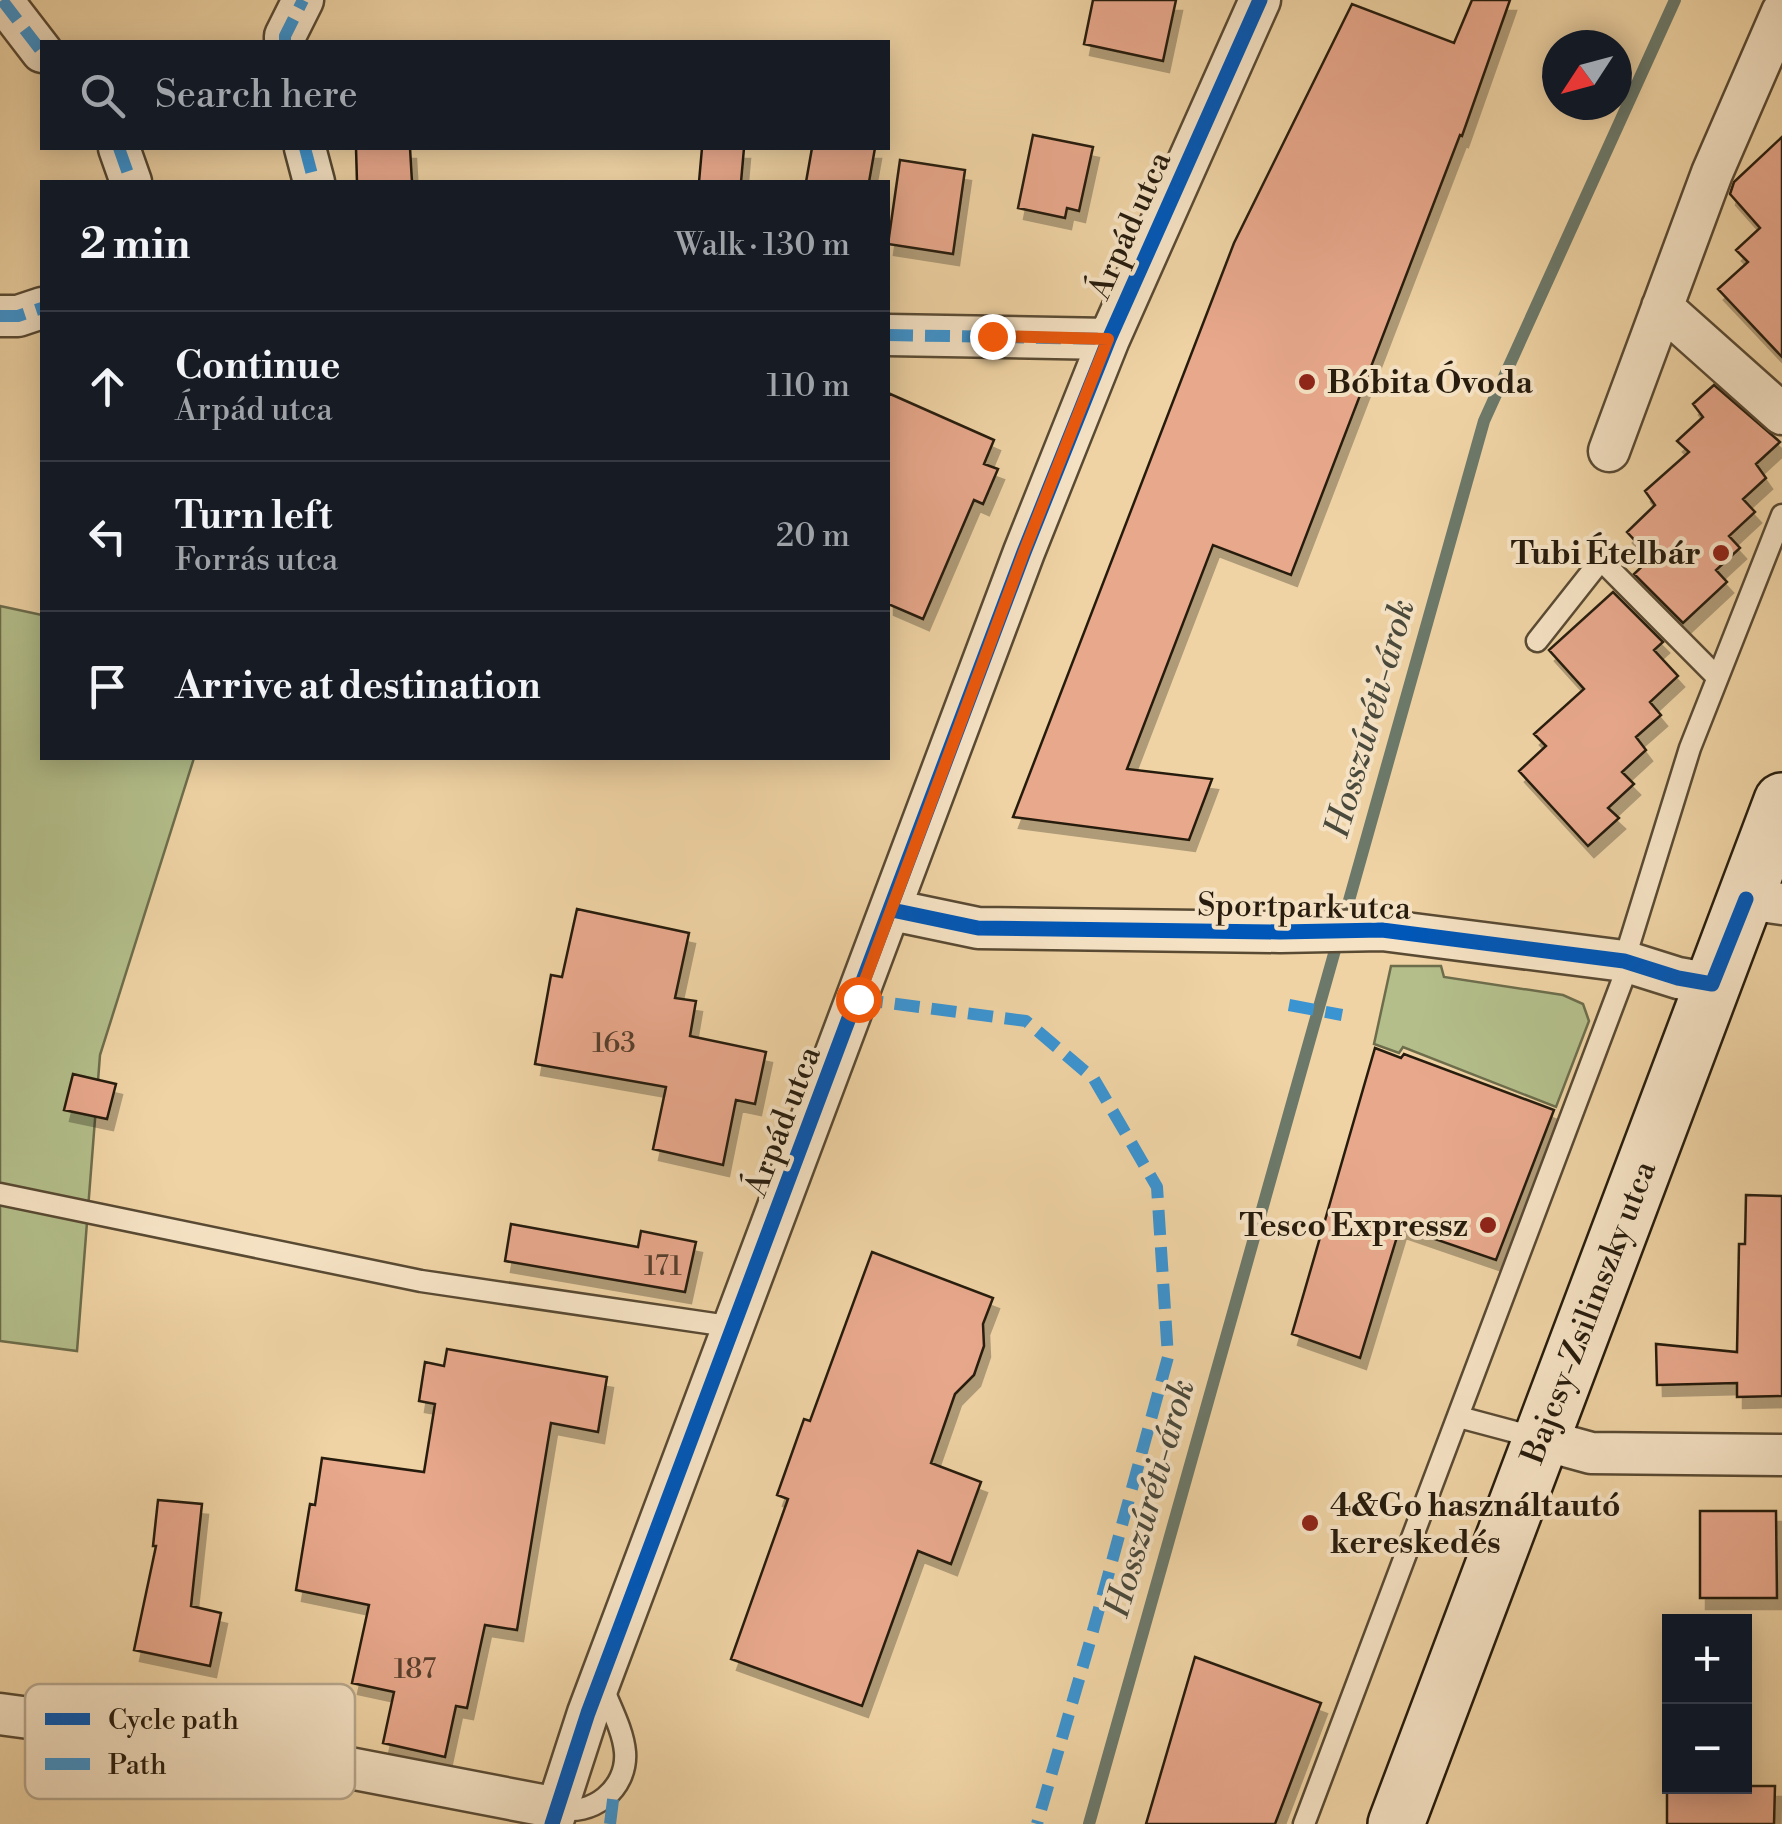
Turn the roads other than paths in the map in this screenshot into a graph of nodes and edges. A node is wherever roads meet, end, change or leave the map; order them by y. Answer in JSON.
{"nodes":[{"id":1,"x":2,"y":0,"type":"edge"},
{"id":2,"x":303,"y":0,"type":"edge"},
{"id":3,"x":1260,"y":0,"type":"edge"},
{"id":4,"x":285,"y":40,"type":"edge"},
{"id":5,"x":1777,"y":40,"type":"edge"},
{"id":6,"x":40,"y":49,"type":"edge"},
{"id":7,"x":120,"y":150,"type":"edge"},
{"id":8,"x":306,"y":150,"type":"edge"},
{"id":9,"x":130,"y":180,"type":"edge"},
{"id":10,"x":313,"y":180,"type":"edge"},
{"id":11,"x":1662,"y":307,"type":"junction"},
{"id":12,"x":40,"y":309,"type":"edge"},
{"id":13,"x":0,"y":316,"type":"edge"},
{"id":14,"x":890,"y":335,"type":"edge"},
{"id":15,"x":1108,"y":339,"type":"junction"},
{"id":16,"x":1782,"y":414,"type":"edge"},
{"id":17,"x":1609,"y":451,"type":"dead end"},
{"id":18,"x":1782,"y":515,"type":"edge"},
{"id":19,"x":1538,"y":640,"type":"dead end"},
{"id":20,"x":1717,"y":677,"type":"junction"},
{"id":21,"x":1782,"y":800,"type":"edge"},
{"id":22,"x":1764,"y":901,"type":"edge"},
{"id":23,"x":892,"y":910,"type":"junction"},
{"id":24,"x":1627,"y":962,"type":"junction"},
{"id":25,"x":1712,"y":984,"type":"junction"},
{"id":26,"x":0,"y":1194,"type":"edge"},
{"id":27,"x":734,"y":1327,"type":"junction"},
{"id":28,"x":1459,"y":1418,"type":"junction"},
{"id":29,"x":1540,"y":1439,"type":"junction"},
{"id":30,"x":1782,"y":1455,"type":"edge"},
{"id":31,"x":0,"y":1714,"type":"edge"},
{"id":32,"x":25,"y":1717,"type":"edge"},
{"id":33,"x":355,"y":1772,"type":"edge"},
{"id":34,"x":554,"y":1816,"type":"edge"},
{"id":35,"x":1310,"y":1822,"type":"edge"},
{"id":36,"x":1396,"y":1824,"type":"edge"}],
"edges":[{"from":1,"to":6,"type":"street"},
{"from":2,"to":4,"type":"street"},
{"from":3,"to":15,"type":"street","name":"Árpád utca"},
{"from":5,"to":11,"type":"street"},
{"from":7,"to":9,"type":"street"},
{"from":8,"to":10,"type":"street"},
{"from":11,"to":16,"type":"street"},
{"from":11,"to":17,"type":"street"},
{"from":12,"to":13,"type":"street"},
{"from":14,"to":15,"type":"street"},
{"from":15,"to":23,"type":"street","name":"Árpád utca"},
{"from":18,"to":20,"type":"lane"},
{"from":19,"to":20,"type":"lane"},
{"from":20,"to":24,"type":"lane"},
{"from":21,"to":22,"type":"main road","name":"Bajcsy-Zsilinszky utca"},
{"from":22,"to":25,"type":"main road","name":"Bajcsy-Zsilinszky utca"},
{"from":23,"to":24,"type":"street","name":"Sportpark utca"},
{"from":23,"to":27,"type":"street","name":"Árpád utca"},
{"from":24,"to":25,"type":"street","name":"Sportpark utca"},
{"from":24,"to":28,"type":"lane"},
{"from":25,"to":29,"type":"main road","name":"Bajcsy-Zsilinszky utca"},
{"from":26,"to":27,"type":"lane"},
{"from":27,"to":34,"type":"street","name":"Árpád utca"},
{"from":28,"to":29,"type":"lane"},
{"from":28,"to":35,"type":"lane"},
{"from":29,"to":30,"type":"street"},
{"from":29,"to":36,"type":"main road","name":"Bajcsy-Zsilinszky utca"},
{"from":31,"to":32,"type":"street"},
{"from":33,"to":34,"type":"street"}]}
